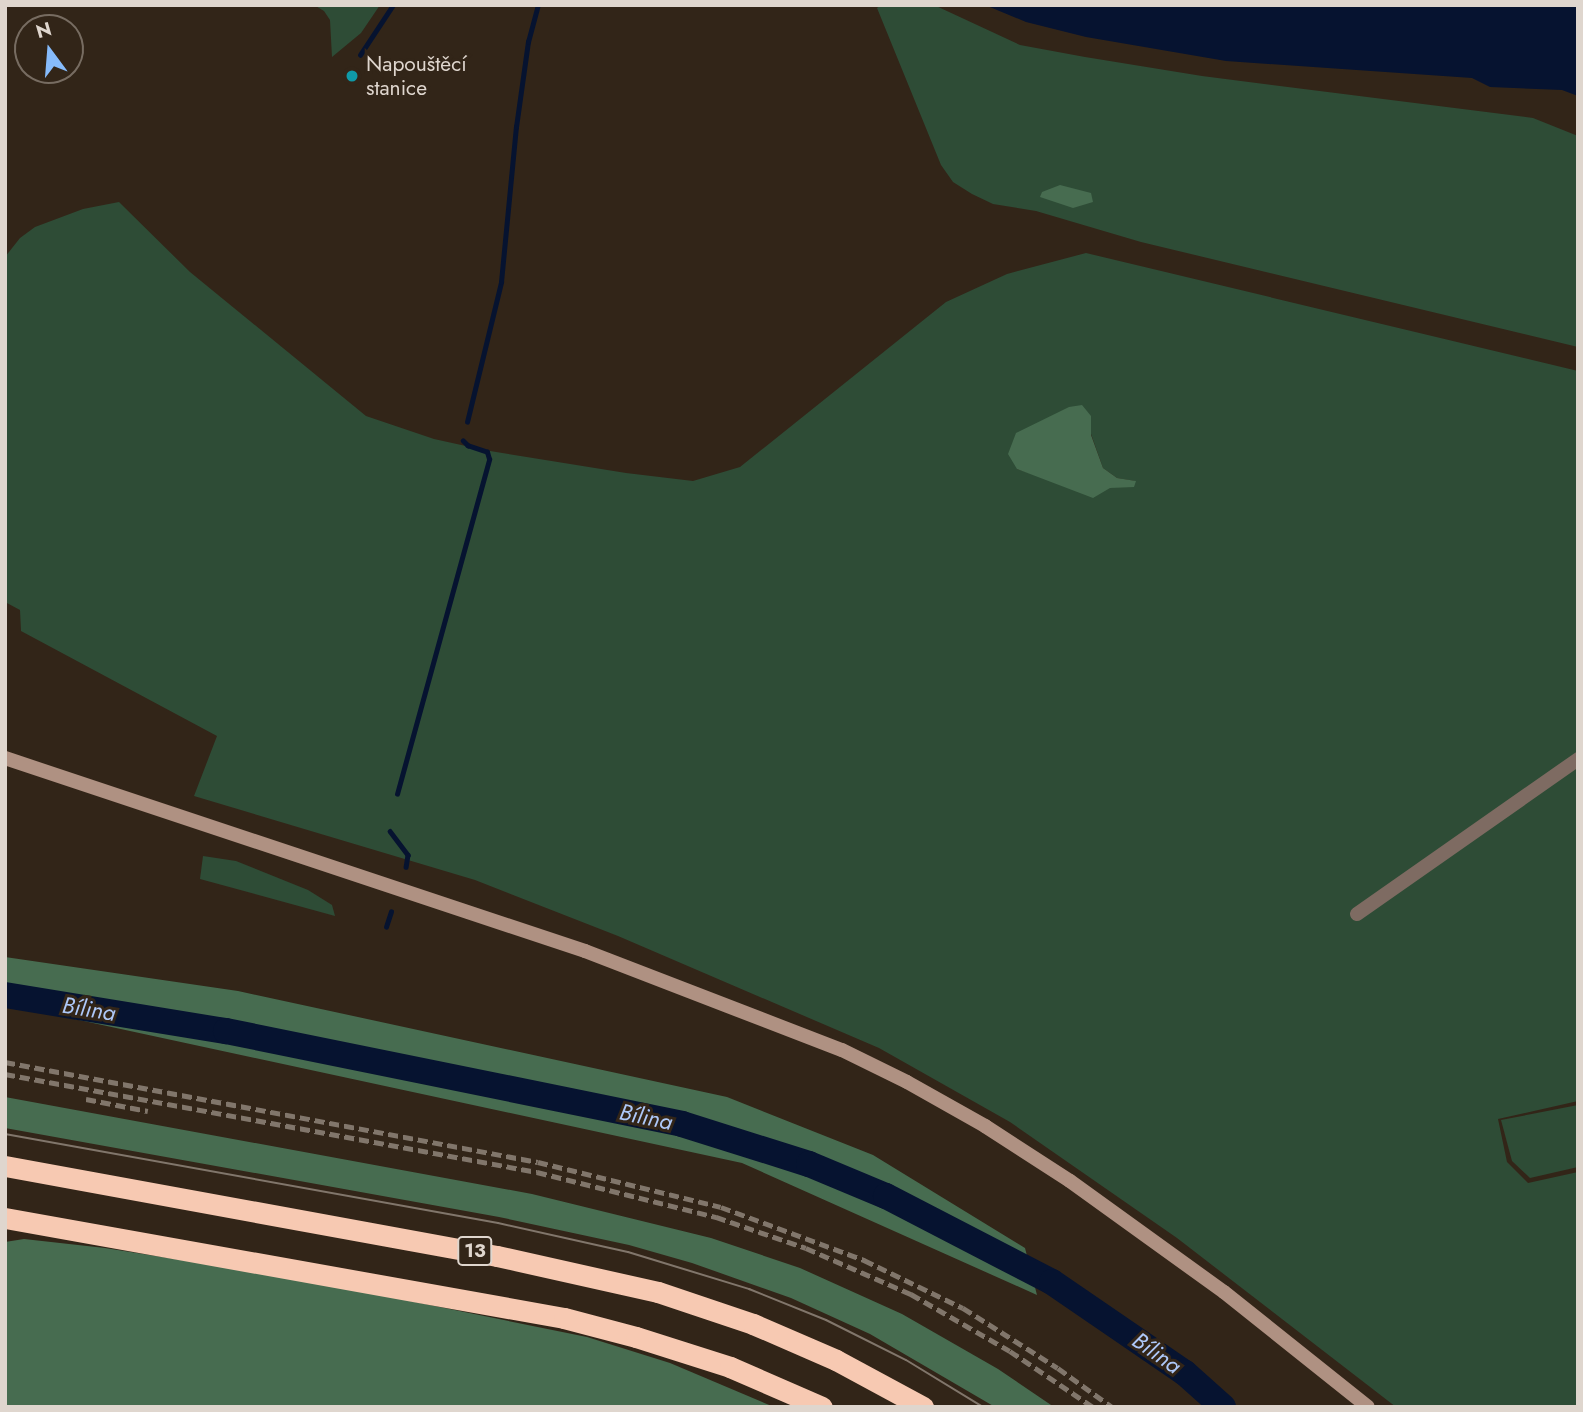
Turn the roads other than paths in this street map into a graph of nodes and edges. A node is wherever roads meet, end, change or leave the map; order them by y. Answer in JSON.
{"nodes":[{"id":1,"x":5,"y":758,"type":"edge"},
{"id":2,"x":1578,"y":759,"type":"edge"},
{"id":3,"x":1357,"y":914,"type":"dead end"},
{"id":4,"x":5,"y":1166,"type":"edge"},
{"id":5,"x":5,"y":1218,"type":"edge"},
{"id":6,"x":822,"y":1407,"type":"edge"},
{"id":7,"x":923,"y":1407,"type":"edge"},
{"id":8,"x":1368,"y":1407,"type":"edge"}],
"edges":[{"from":1,"to":8,"type":"street"},
{"from":2,"to":3,"type":"street"},
{"from":4,"to":7,"type":"highway","number":"13"},
{"from":5,"to":6,"type":"highway","number":"13"}]}
